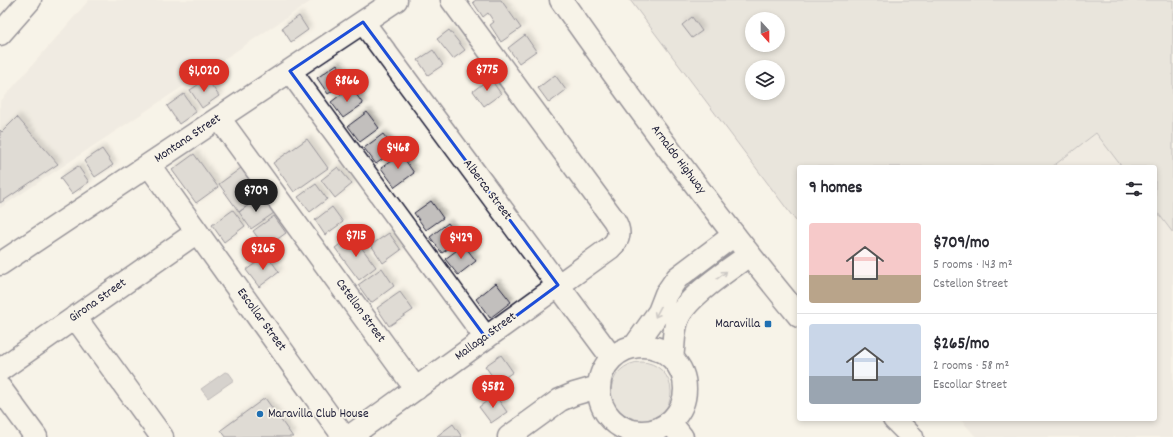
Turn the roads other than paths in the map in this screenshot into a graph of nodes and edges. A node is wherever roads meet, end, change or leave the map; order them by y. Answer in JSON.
{"nodes":[{"id":1,"x":30,"y":0,"type":"edge"},
{"id":2,"x":396,"y":0,"type":"edge"},
{"id":3,"x":452,"y":0,"type":"edge"},
{"id":4,"x":561,"y":0,"type":"edge"},
{"id":5,"x":363,"y":22,"type":"junction"},
{"id":6,"x":0,"y":34,"type":"edge"},
{"id":7,"x":290,"y":71,"type":"junction"},
{"id":8,"x":219,"y":118,"type":"junction"},
{"id":9,"x":149,"y":165,"type":"junction"},
{"id":10,"x":197,"y":232,"type":"junction"},
{"id":11,"x":734,"y":234,"type":"junction"},
{"id":12,"x":749,"y":255,"type":"junction"},
{"id":13,"x":0,"y":264,"type":"edge"},
{"id":14,"x":558,"y":285,"type":"junction"},
{"id":15,"x":797,"y":314,"type":"edge"},
{"id":16,"x":75,"y":317,"type":"junction"},
{"id":17,"x":486,"y":338,"type":"junction"},
{"id":18,"x":634,"y":347,"type":"junction"},
{"id":19,"x":612,"y":358,"type":"junction"},
{"id":20,"x":672,"y":358,"type":"junction"},
{"id":21,"x":0,"y":370,"type":"edge"},
{"id":22,"x":598,"y":387,"type":"junction"},
{"id":23,"x":0,"y":388,"type":"edge"},
{"id":24,"x":416,"y":389,"type":"junction"},
{"id":25,"x":896,"y":421,"type":"edge"},
{"id":26,"x":676,"y":430,"type":"edge"},
{"id":27,"x":36,"y":437,"type":"edge"},
{"id":28,"x":162,"y":437,"type":"edge"},
{"id":29,"x":344,"y":437,"type":"edge"},
{"id":30,"x":349,"y":437,"type":"edge"},
{"id":31,"x":509,"y":437,"type":"edge"},
{"id":32,"x":912,"y":437,"type":"edge"}],
"edges":[{"from":1,"to":6,"type":"street"},
{"from":2,"to":5,"type":"street","name":"Montana Street"},
{"from":3,"to":14,"type":"street","name":"Mallaga Street"},
{"from":4,"to":11,"type":"street","name":"Arnaldo Highway"},
{"from":5,"to":7,"type":"street","name":"Montana Street"},
{"from":5,"to":14,"type":"street","name":"Alberca Street"},
{"from":7,"to":8,"type":"street","name":"Montana Street"},
{"from":7,"to":17,"type":"street"},
{"from":8,"to":9,"type":"street","name":"Montana Street"},
{"from":8,"to":24,"type":"street","name":"Cstellon Street"},
{"from":9,"to":10,"type":"street","name":"Escollar Street"},
{"from":9,"to":13,"type":"street","name":"Montana Street"},
{"from":10,"to":16,"type":"street","name":"Girona Street"},
{"from":10,"to":29,"type":"street","name":"Escollar Street"},
{"from":11,"to":12,"type":"street","name":"Arnaldo Highway"},
{"from":11,"to":18,"type":"street","one_way":true},
{"from":12,"to":15,"type":"street","name":"Arnaldo Highway"},
{"from":20,"to":12,"type":"street","one_way":true},
{"from":14,"to":17,"type":"street","name":"Mallaga Street"},
{"from":14,"to":19,"type":"street","name":"Alberca Street"},
{"from":16,"to":21,"type":"street","name":"Girona Street"},
{"from":16,"to":28,"type":"street"},
{"from":17,"to":24,"type":"street","name":"Mallaga Street"},
{"from":18,"to":19,"type":"street"},
{"from":18,"to":20,"type":"street"},
{"from":19,"to":22,"type":"street"},
{"from":20,"to":26,"type":"street"},
{"from":22,"to":26,"type":"street"},
{"from":22,"to":31,"type":"street"},
{"from":23,"to":27,"type":"street"},
{"from":24,"to":30,"type":"street","name":"Mallaga Street"},
{"from":25,"to":32,"type":"street"}]}
